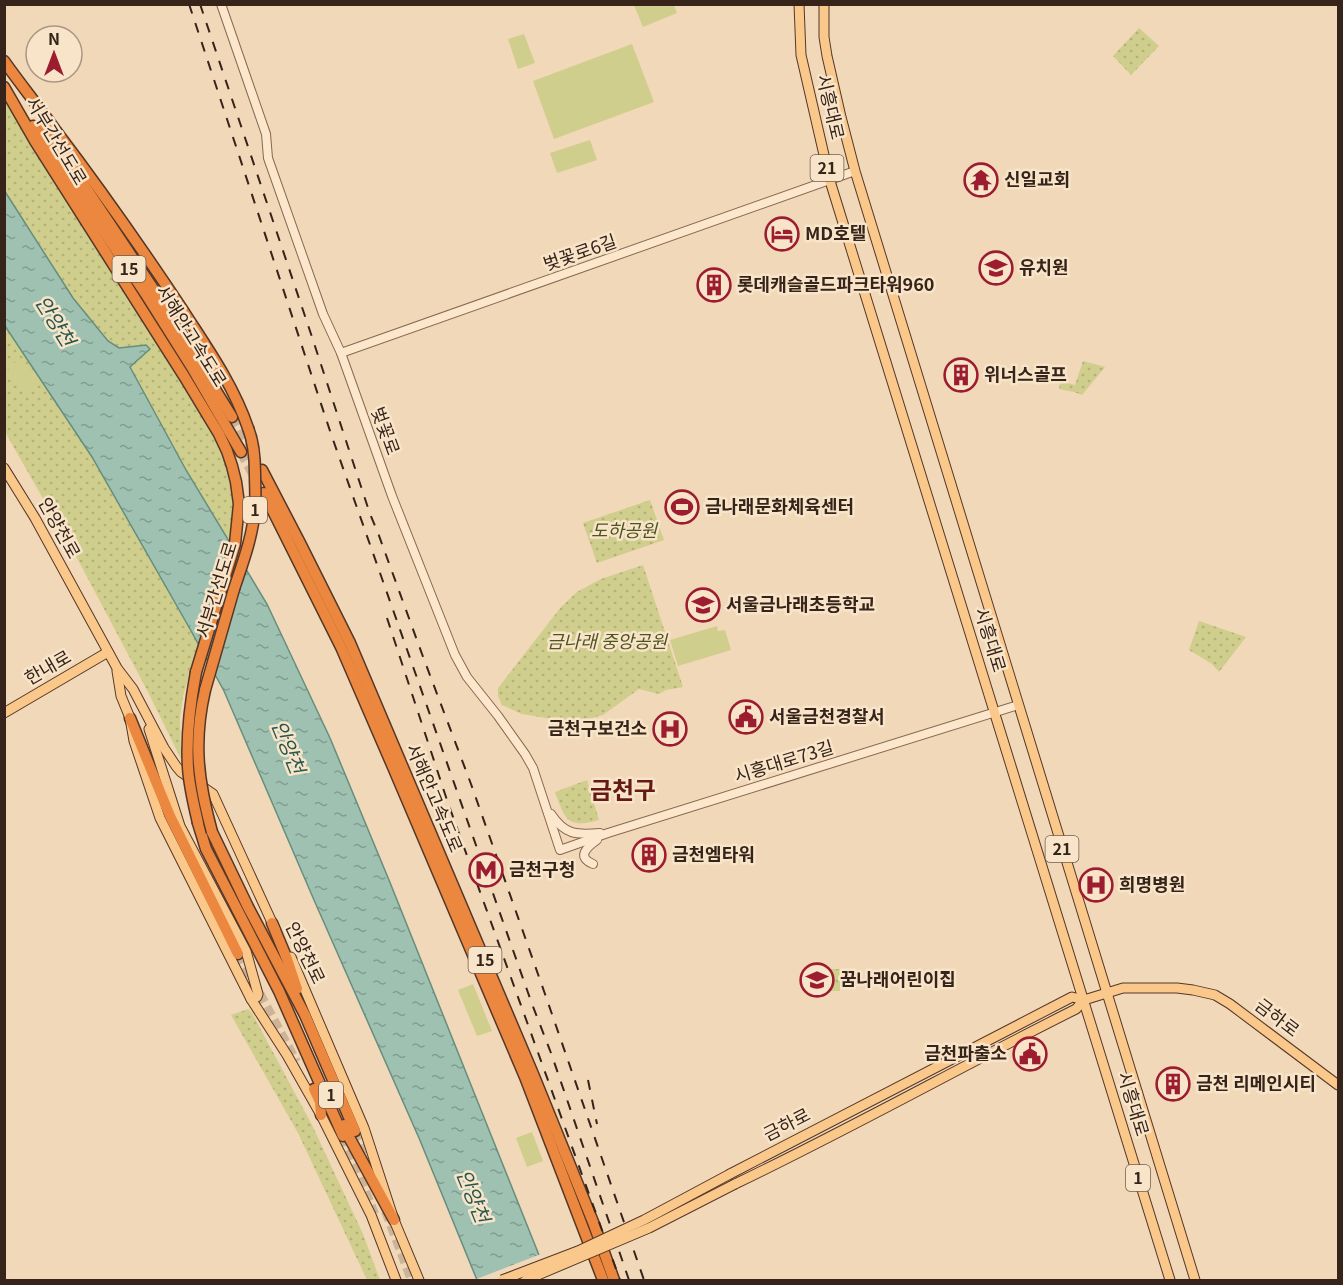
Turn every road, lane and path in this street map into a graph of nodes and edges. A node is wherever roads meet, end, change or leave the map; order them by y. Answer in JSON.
{"nodes":[{"id":1,"x":220,"y":4,"type":"edge"},
{"id":2,"x":799,"y":4,"type":"edge"},
{"id":3,"x":824,"y":4,"type":"edge"},
{"id":4,"x":4,"y":61,"type":"edge"},
{"id":5,"x":20,"y":85,"type":"junction"},
{"id":6,"x":6,"y":89,"type":"edge"},
{"id":7,"x":855,"y":171,"type":"junction"},
{"id":8,"x":830,"y":180,"type":"junction"},
{"id":9,"x":341,"y":353,"type":"junction"},
{"id":10,"x":232,"y":417,"type":"tunnel mouth"},
{"id":11,"x":241,"y":452,"type":"tunnel mouth"},
{"id":12,"x":4,"y":468,"type":"edge"},
{"id":13,"x":262,"y":470,"type":"tunnel mouth"},
{"id":14,"x":264,"y":493,"type":"tunnel mouth"},
{"id":15,"x":345,"y":645,"type":"junction"},
{"id":16,"x":108,"y":652,"type":"junction"},
{"id":17,"x":117,"y":668,"type":"junction"},
{"id":18,"x":1018,"y":705,"type":"junction"},
{"id":19,"x":143,"y":709,"type":"junction"},
{"id":20,"x":4,"y":712,"type":"edge"},
{"id":21,"x":995,"y":713,"type":"junction"},
{"id":22,"x":130,"y":718,"type":"junction"},
{"id":23,"x":544,"y":802,"type":"junction"},
{"id":24,"x":608,"y":833,"type":"junction"},
{"id":25,"x":560,"y":850,"type":"joint"},
{"id":26,"x":592,"y":864,"type":"dead end"},
{"id":27,"x":272,"y":923,"type":"junction"},
{"id":28,"x":238,"y":954,"type":"tunnel mouth"},
{"id":29,"x":278,"y":965,"type":"junction"},
{"id":30,"x":266,"y":966,"type":"junction"},
{"id":31,"x":1106,"y":993,"type":"junction"},
{"id":32,"x":251,"y":999,"type":"junction"},
{"id":33,"x":1084,"y":1000,"type":"junction"},
{"id":34,"x":305,"y":1015,"type":"junction"},
{"id":35,"x":1338,"y":1085,"type":"edge"},
{"id":36,"x":321,"y":1115,"type":"junction"},
{"id":37,"x":356,"y":1131,"type":"tunnel mouth"},
{"id":38,"x":343,"y":1136,"type":"tunnel mouth"},
{"id":39,"x":394,"y":1220,"type":"junction"},
{"id":40,"x":396,"y":1281,"type":"edge"},
{"id":41,"x":419,"y":1281,"type":"edge"},
{"id":42,"x":502,"y":1281,"type":"edge"},
{"id":43,"x":526,"y":1281,"type":"edge"},
{"id":44,"x":603,"y":1281,"type":"edge"},
{"id":45,"x":614,"y":1281,"type":"edge"},
{"id":46,"x":1170,"y":1281,"type":"edge"},
{"id":47,"x":1195,"y":1281,"type":"edge"}],
"edges":[{"from":1,"to":9,"type":"street","name":"벚꽃로"},
{"from":2,"to":8,"type":"main road","name":"시흥대로","number":"21"},
{"from":3,"to":7,"type":"main road","name":"시흥대로","number":"21"},
{"from":4,"to":5,"type":"highway","name":"서부간선도로","number":"1"},
{"from":5,"to":10,"type":"highway","name":"서해안고속도로","number":"15"},
{"from":5,"to":29,"type":"highway","name":"서부간선도로","number":"1","bridge":true},
{"from":6,"to":11,"type":"highway","name":"서해안고속도로","number":"15"},
{"from":6,"to":30,"type":"highway","name":"서부간선도로","number":"1","bridge":true},
{"from":7,"to":8,"type":"street","name":"벚꽃로6길"},
{"from":7,"to":18,"type":"main road","name":"시흥대로","number":"21"},
{"from":8,"to":9,"type":"street","name":"벚꽃로6길"},
{"from":8,"to":21,"type":"main road","name":"시흥대로","number":"21"},
{"from":9,"to":23,"type":"street","name":"벚꽃로"},
{"from":12,"to":16,"type":"main road","name":"안양천로"},
{"from":13,"to":15,"type":"highway","name":"서해안고속도로","number":"15"},
{"from":14,"to":15,"type":"highway","name":"서해안고속도로","number":"15"},
{"from":15,"to":44,"type":"highway","name":"서해안고속도로","number":"15","bridge":true},
{"from":15,"to":45,"type":"highway","name":"서해안고속도로","number":"15","bridge":true},
{"from":16,"to":17,"type":"main road","name":"안양천로"},
{"from":16,"to":20,"type":"main road","name":"한내로"},
{"from":17,"to":19,"type":"main road","name":"안양천로"},
{"from":17,"to":22,"type":"main road","name":"안양천로"},
{"from":18,"to":21,"type":"street","name":"시흥대로73길"},
{"from":18,"to":31,"type":"main road","name":"시흥대로","number":"21"},
{"from":19,"to":27,"type":"main road","name":"안양천로"},
{"from":19,"to":32,"type":"main road"},
{"from":21,"to":24,"type":"street","name":"시흥대로73길"},
{"from":21,"to":33,"type":"main road","name":"시흥대로","number":"21"},
{"from":22,"to":28,"type":"highway"},
{"from":22,"to":32,"type":"main road","name":"안양천로"},
{"from":23,"to":24,"type":"street"},
{"from":23,"to":25,"type":"street","name":"벚꽃로"},
{"from":24,"to":25,"type":"street","name":"시흥대로73길"},
{"from":24,"to":26,"type":"street"},
{"from":27,"to":34,"type":"highway"},
{"from":27,"to":39,"type":"main road","name":"안양천로"},
{"from":29,"to":34,"type":"highway","name":"서부간선도로"},
{"from":29,"to":39,"type":"highway","number":"1"},
{"from":30,"to":36,"type":"highway","number":"1"},
{"from":30,"to":38,"type":"highway","name":"서부간선도로"},
{"from":31,"to":33,"type":"main road","name":"금하로"},
{"from":31,"to":35,"type":"main road","name":"금하로"},
{"from":31,"to":47,"type":"main road","name":"시흥대로","number":"1"},
{"from":32,"to":36,"type":"main road","name":"안양천로"},
{"from":33,"to":42,"type":"main road","name":"금하로","bridge":true},
{"from":33,"to":43,"type":"main road","name":"금하로","bridge":true},
{"from":33,"to":46,"type":"main road","name":"시흥대로","number":"1"},
{"from":34,"to":37,"type":"highway","name":"서부간선도로"},
{"from":36,"to":40,"type":"main road","name":"안양천로","number":"1"},
{"from":39,"to":41,"type":"main road","name":"안양천로","number":"1"}]}
